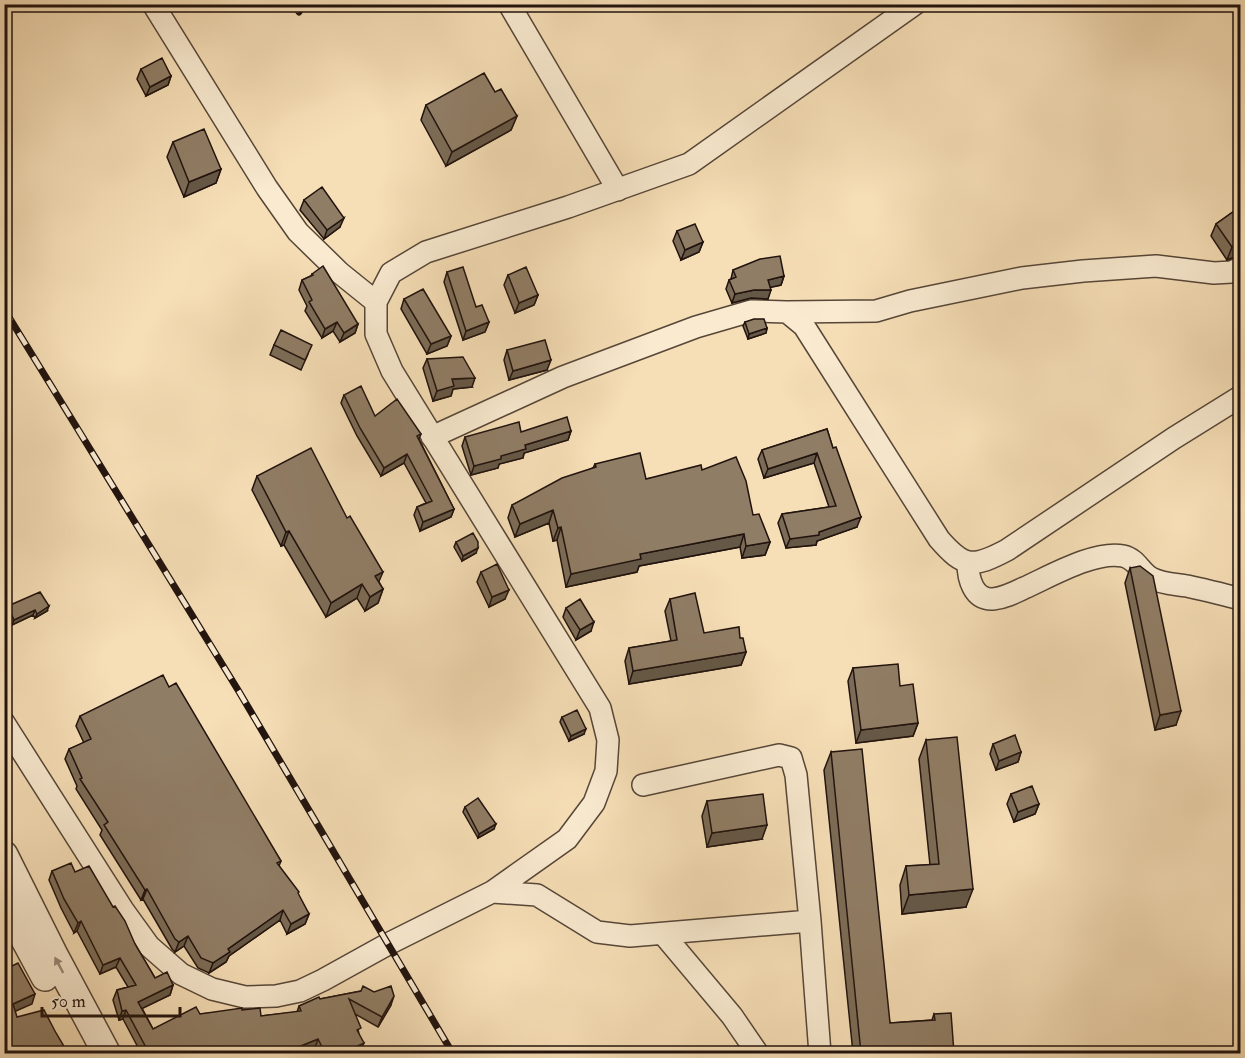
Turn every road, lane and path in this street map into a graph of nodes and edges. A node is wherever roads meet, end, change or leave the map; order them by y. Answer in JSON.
{"nodes":[{"id":1,"x":153,"y":4,"type":"edge"},
{"id":2,"x":509,"y":4,"type":"edge"},
{"id":3,"x":915,"y":4,"type":"edge"},
{"id":4,"x":618,"y":190,"type":"junction"},
{"id":5,"x":1240,"y":268,"type":"edge"},
{"id":6,"x":376,"y":302,"type":"junction"},
{"id":7,"x":787,"y":312,"type":"junction"},
{"id":8,"x":1240,"y":397,"type":"edge"},
{"id":9,"x":432,"y":437,"type":"junction"},
{"id":10,"x":968,"y":563,"type":"junction"},
{"id":11,"x":1240,"y":598,"type":"edge"},
{"id":12,"x":4,"y":723,"type":"edge"},
{"id":13,"x":643,"y":785,"type":"dead end"},
{"id":14,"x":4,"y":855,"type":"edge"},
{"id":15,"x":492,"y":892,"type":"junction"},
{"id":16,"x":4,"y":901,"type":"edge"},
{"id":17,"x":810,"y":921,"type":"junction"},
{"id":18,"x":664,"y":934,"type":"junction"},
{"id":19,"x":86,"y":1053,"type":"edge"},
{"id":20,"x":107,"y":1053,"type":"edge"},
{"id":21,"x":758,"y":1053,"type":"edge"},
{"id":22,"x":820,"y":1053,"type":"edge"}],
"edges":[{"from":1,"to":6,"type":"street"},
{"from":2,"to":4,"type":"street"},
{"from":3,"to":4,"type":"street"},
{"from":4,"to":6,"type":"street"},
{"from":5,"to":7,"type":"street"},
{"from":6,"to":9,"type":"street"},
{"from":7,"to":9,"type":"street"},
{"from":7,"to":10,"type":"street"},
{"from":8,"to":10,"type":"street"},
{"from":9,"to":15,"type":"street"},
{"from":10,"to":11,"type":"street"},
{"from":12,"to":15,"type":"street"},
{"from":13,"to":17,"type":"street"},
{"from":20,"to":14,"type":"street","one_way":true},
{"from":15,"to":18,"type":"street"},
{"from":16,"to":19,"type":"street"},
{"from":17,"to":18,"type":"street"},
{"from":17,"to":22,"type":"street"},
{"from":18,"to":21,"type":"street"}]}
